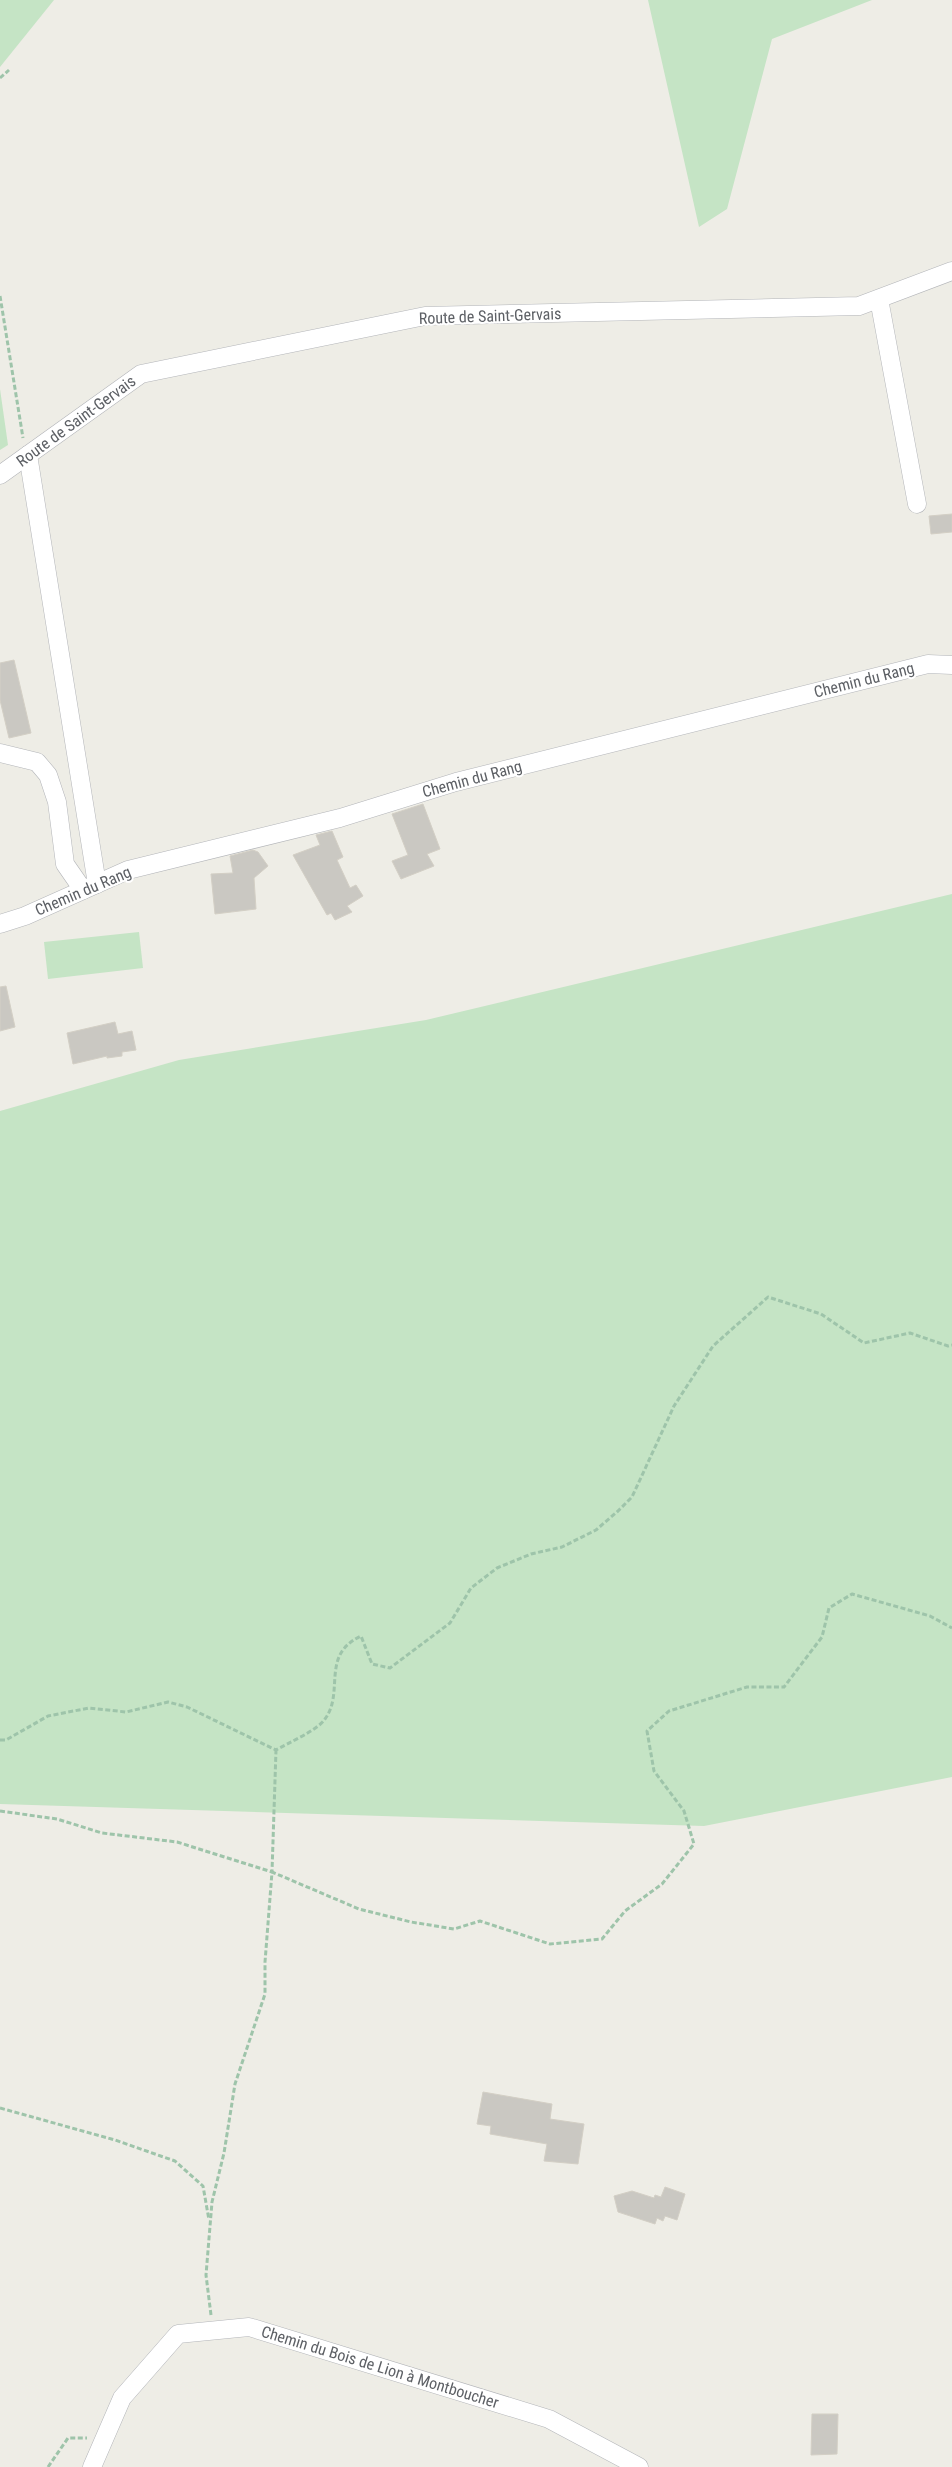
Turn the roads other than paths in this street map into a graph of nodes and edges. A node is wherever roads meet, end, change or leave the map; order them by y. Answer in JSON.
{"nodes":[{"id":1,"x":952,"y":271,"type":"edge"},
{"id":2,"x":879,"y":298,"type":"junction"},
{"id":3,"x":28,"y":455,"type":"junction"},
{"id":4,"x":0,"y":475,"type":"edge"},
{"id":5,"x":917,"y":504,"type":"dead end"},
{"id":6,"x":952,"y":665,"type":"edge"},
{"id":7,"x":0,"y":753,"type":"edge"},
{"id":8,"x":90,"y":887,"type":"junction"},
{"id":9,"x":0,"y":924,"type":"edge"},
{"id":10,"x":92,"y":2467,"type":"edge"},
{"id":11,"x":639,"y":2467,"type":"edge"}],
"edges":[{"from":1,"to":2,"type":"street","name":"Route de Saint-Gervais"},
{"from":2,"to":3,"type":"street","name":"Route de Saint-Gervais"},
{"from":2,"to":5,"type":"street"},
{"from":3,"to":4,"type":"street","name":"Route de Saint-Gervais"},
{"from":3,"to":8,"type":"street"},
{"from":6,"to":8,"type":"street","name":"Chemin du Rang"},
{"from":7,"to":8,"type":"street"},
{"from":8,"to":9,"type":"street","name":"Chemin du Rang"},
{"from":10,"to":11,"type":"street","name":"Chemin du Bois de Lion à Montboucher"}]}
